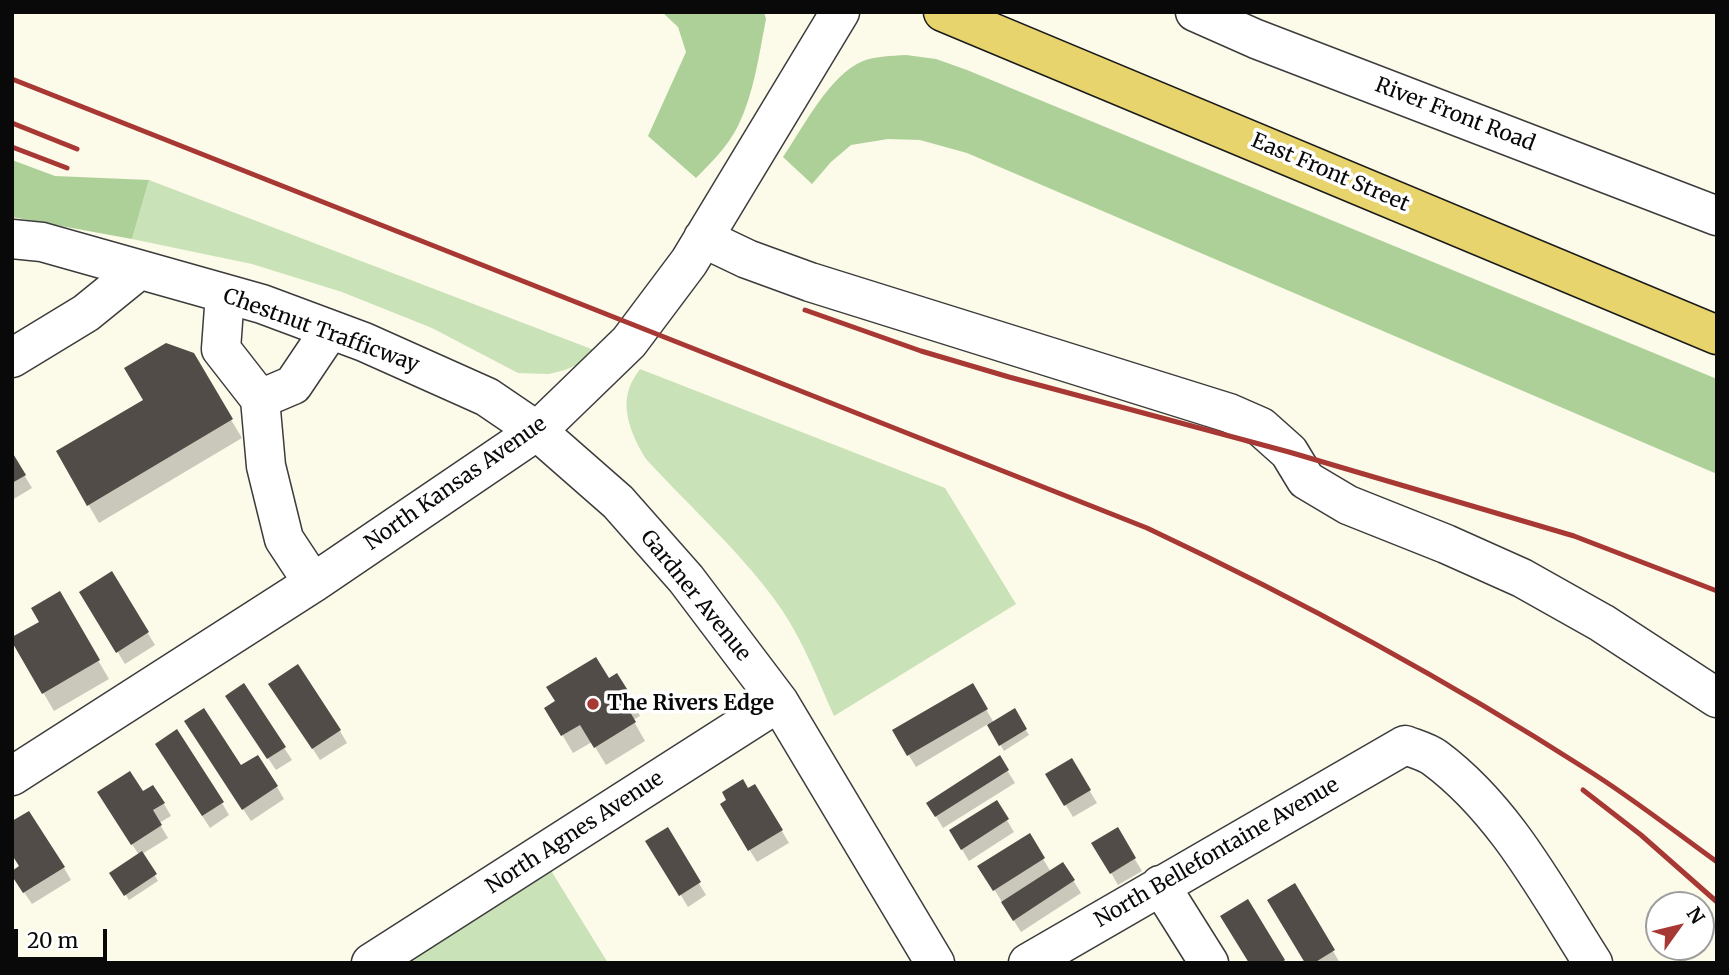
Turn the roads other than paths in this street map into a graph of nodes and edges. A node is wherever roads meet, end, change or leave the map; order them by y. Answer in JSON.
{"nodes":[{"id":1,"x":840,"y":12,"type":"edge"},
{"id":2,"x":943,"y":12,"type":"edge"},
{"id":3,"x":1195,"y":12,"type":"edge"},
{"id":4,"x":1717,"y":216,"type":"edge"},
{"id":5,"x":704,"y":238,"type":"junction"},
{"id":6,"x":12,"y":239,"type":"edge"},
{"id":7,"x":139,"y":270,"type":"junction"},
{"id":8,"x":225,"y":294,"type":"junction"},
{"id":9,"x":330,"y":330,"type":"junction"},
{"id":10,"x":1717,"y":335,"type":"edge"},
{"id":11,"x":12,"y":358,"type":"edge"},
{"id":12,"x":260,"y":399,"type":"junction"},
{"id":13,"x":537,"y":431,"type":"junction"},
{"id":14,"x":313,"y":583,"type":"junction"},
{"id":15,"x":1717,"y":698,"type":"edge"},
{"id":16,"x":779,"y":702,"type":"junction"},
{"id":17,"x":12,"y":776,"type":"edge"},
{"id":18,"x":1160,"y":885,"type":"junction"},
{"id":19,"x":372,"y":963,"type":"edge"},
{"id":20,"x":935,"y":963,"type":"edge"},
{"id":21,"x":1028,"y":963,"type":"edge"},
{"id":22,"x":1209,"y":963,"type":"edge"},
{"id":23,"x":1593,"y":963,"type":"edge"}],
"edges":[{"from":1,"to":5,"type":"street","name":"North Kansas Avenue"},
{"from":2,"to":10,"type":"main road","name":"East Front Street"},
{"from":3,"to":4,"type":"street","name":"River Front Road"},
{"from":5,"to":13,"type":"street","name":"North Kansas Avenue"},
{"from":5,"to":15,"type":"street"},
{"from":6,"to":7,"type":"street","name":"Chestnut Trafficway"},
{"from":7,"to":8,"type":"street","name":"Chestnut Trafficway"},
{"from":7,"to":11,"type":"street"},
{"from":8,"to":9,"type":"street","name":"Chestnut Trafficway"},
{"from":8,"to":12,"type":"street"},
{"from":9,"to":12,"type":"street"},
{"from":9,"to":13,"type":"street","name":"Chestnut Trafficway"},
{"from":12,"to":14,"type":"street"},
{"from":13,"to":14,"type":"street","name":"North Kansas Avenue"},
{"from":13,"to":16,"type":"street","name":"Gardner Avenue"},
{"from":14,"to":17,"type":"street","name":"North Kansas Avenue"},
{"from":16,"to":19,"type":"street","name":"North Agnes Avenue"},
{"from":16,"to":20,"type":"street","name":"Gardner Avenue"},
{"from":18,"to":21,"type":"street","name":"North Bellefontaine Avenue"},
{"from":18,"to":22,"type":"street"},
{"from":18,"to":23,"type":"street","name":"North Bellefontaine Avenue"}]}
